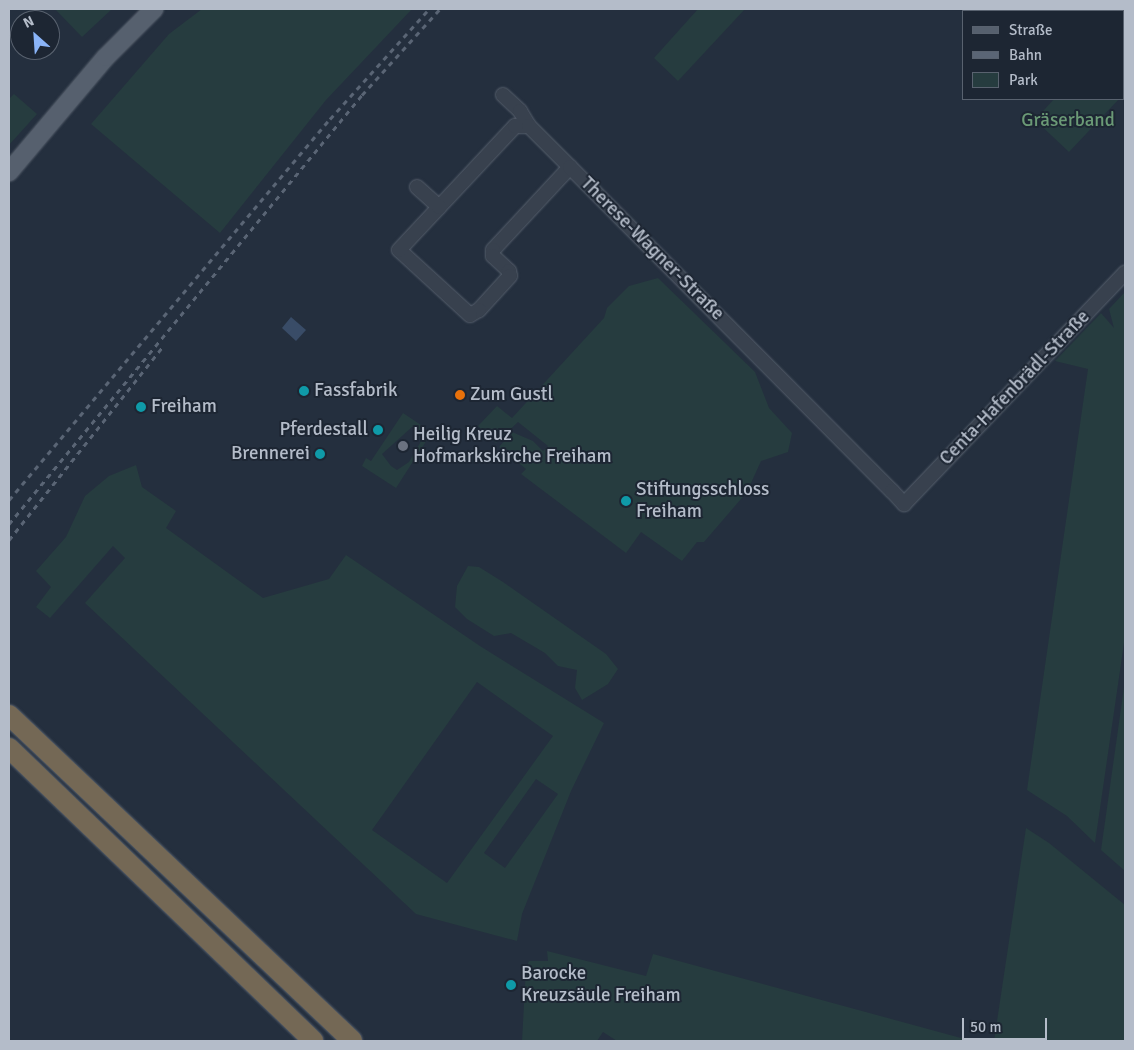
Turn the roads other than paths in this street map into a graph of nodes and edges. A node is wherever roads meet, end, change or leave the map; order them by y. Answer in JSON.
{"nodes":[{"id":1,"x":154,"y":9,"type":"edge"},
{"id":2,"x":503,"y":95,"type":"dead end"},
{"id":3,"x":529,"y":126,"type":"junction"},
{"id":4,"x":570,"y":166,"type":"junction"},
{"id":5,"x":9,"y":172,"type":"edge"},
{"id":6,"x":417,"y":187,"type":"dead end"},
{"id":7,"x":439,"y":207,"type":"junction"},
{"id":8,"x":1125,"y":273,"type":"edge"},
{"id":9,"x":904,"y":504,"type":"joint"},
{"id":10,"x":9,"y":715,"type":"edge"},
{"id":11,"x":9,"y":748,"type":"edge"},
{"id":12,"x":313,"y":1041,"type":"edge"},
{"id":13,"x":352,"y":1041,"type":"edge"}],
"edges":[{"from":1,"to":5,"type":"main road"},
{"from":2,"to":3,"type":"street","name":"Therese-Wagner-Straße"},
{"from":3,"to":4,"type":"street","name":"Therese-Wagner-Straße"},
{"from":3,"to":7,"type":"street"},
{"from":4,"to":7,"type":"street"},
{"from":4,"to":9,"type":"street","name":"Therese-Wagner-Straße"},
{"from":6,"to":7,"type":"street"},
{"from":8,"to":9,"type":"street","name":"Centa-Hafenbrädl-Straße"},
{"from":10,"to":13,"type":"highway"},
{"from":11,"to":12,"type":"highway"}]}
